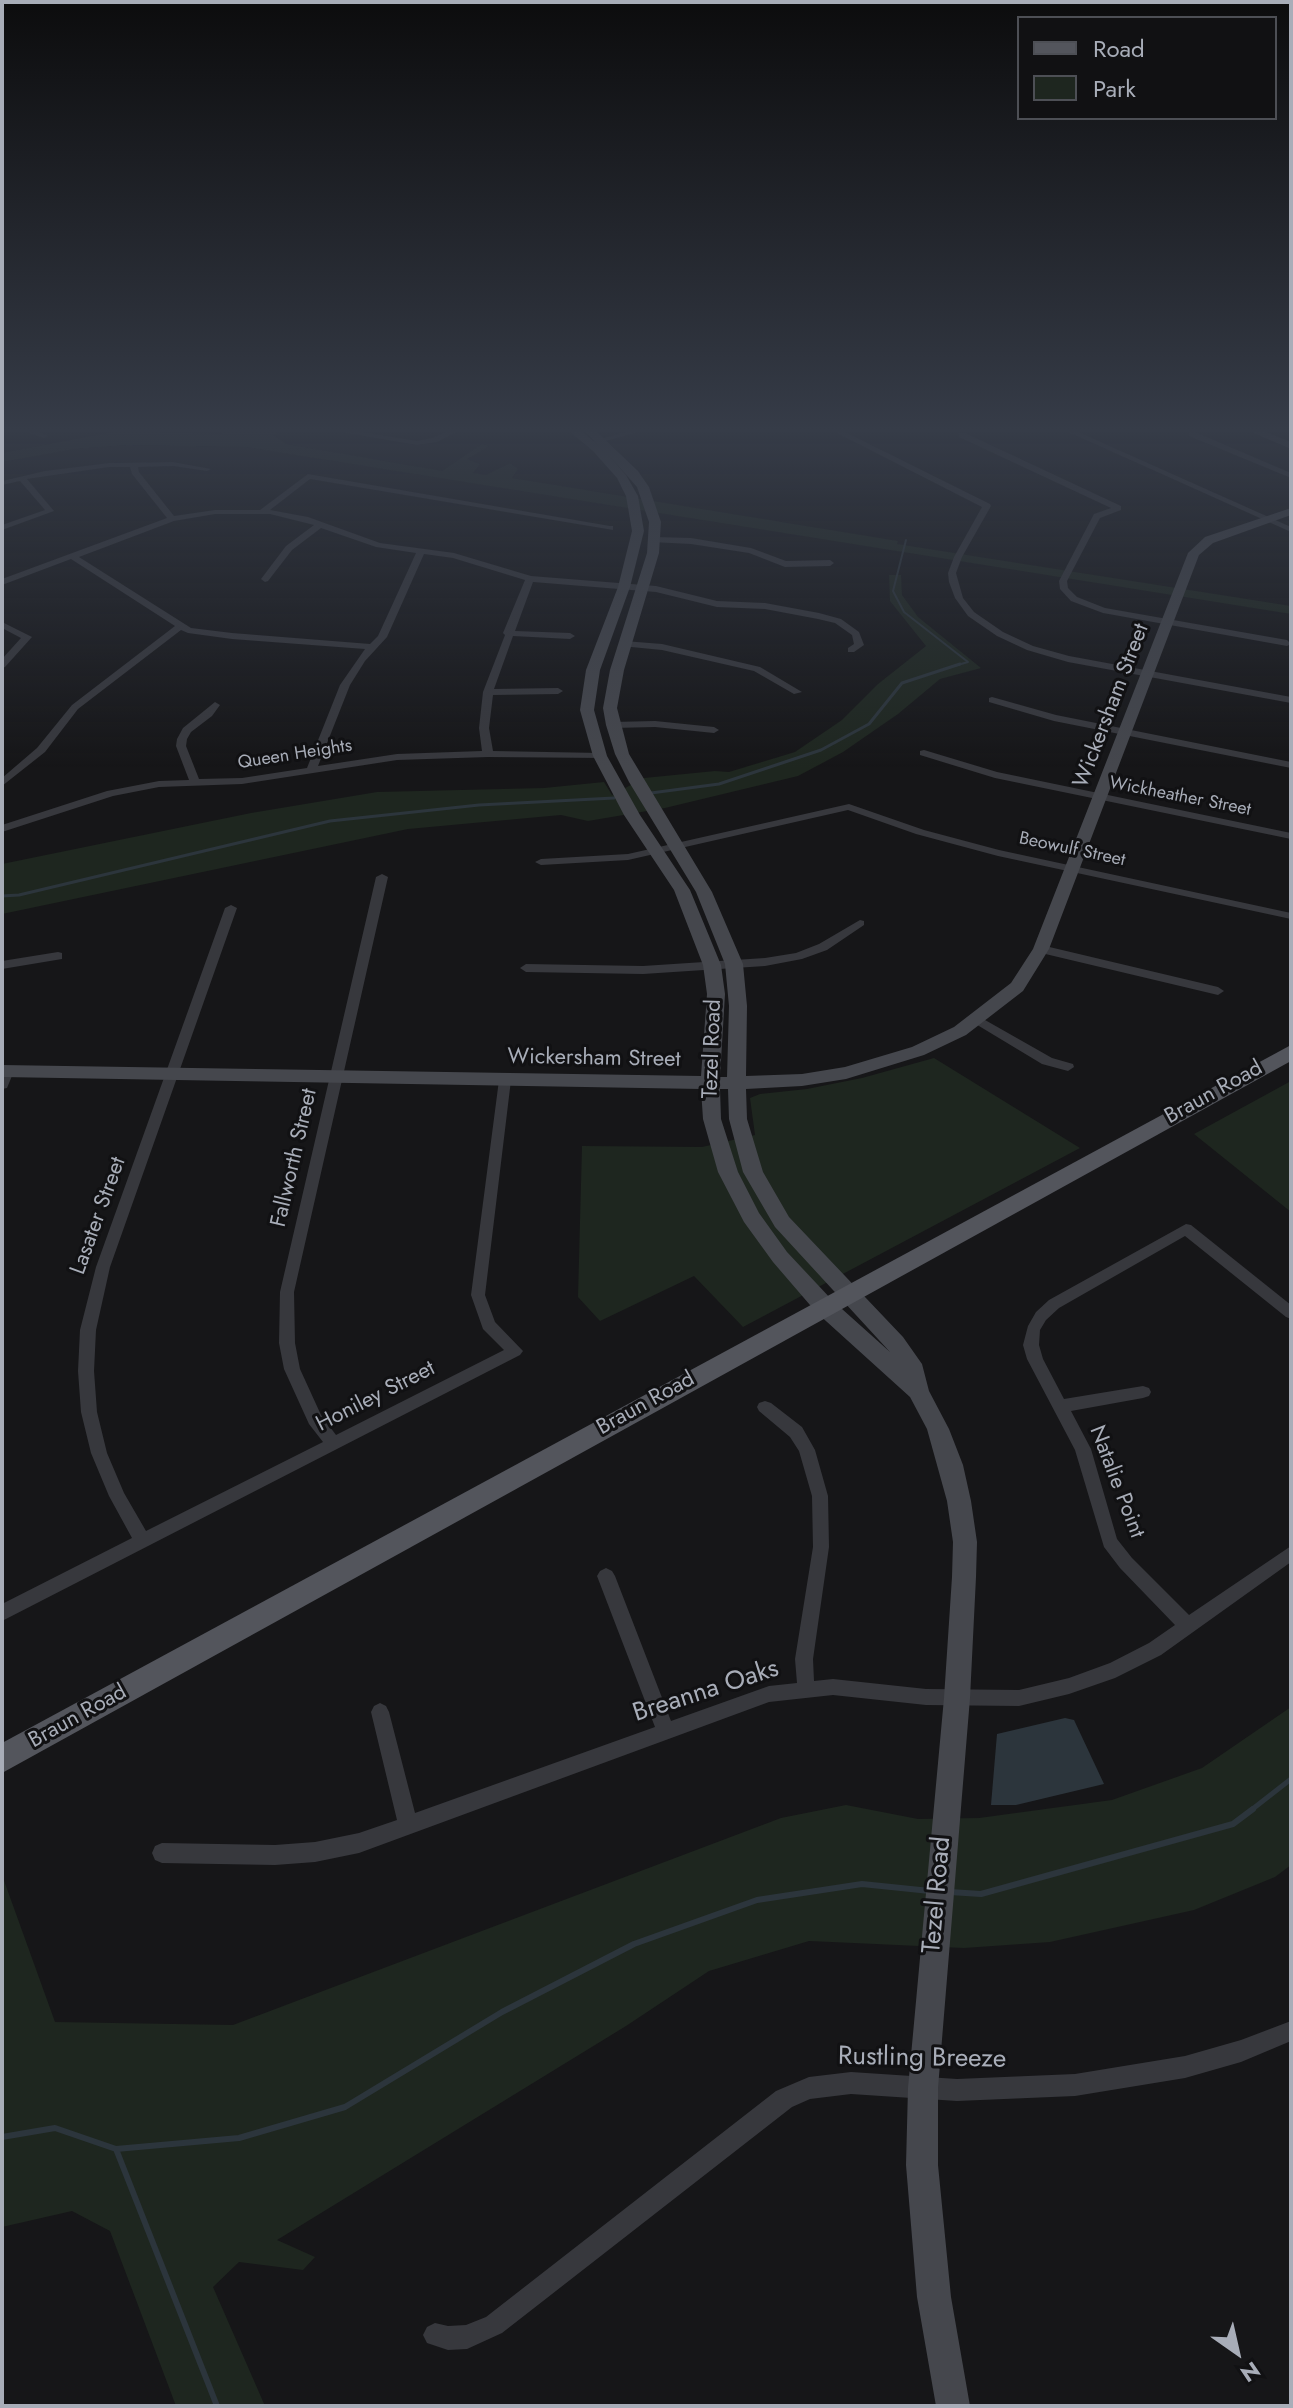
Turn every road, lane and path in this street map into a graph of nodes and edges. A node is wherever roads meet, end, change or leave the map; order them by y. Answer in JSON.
{"nodes":[{"id":1,"x":106,"y":543,"type":"edge"},
{"id":2,"x":295,"y":543,"type":"edge"},
{"id":3,"x":375,"y":543,"type":"edge"},
{"id":4,"x":638,"y":543,"type":"edge"},
{"id":5,"x":654,"y":543,"type":"edge"},
{"id":6,"x":705,"y":543,"type":"edge"},
{"id":7,"x":967,"y":543,"type":"edge"},
{"id":8,"x":1082,"y":543,"type":"edge"},
{"id":9,"x":1204,"y":543,"type":"edge"},
{"id":10,"x":751,"y":551,"type":"junction"},
{"id":11,"x":421,"y":552,"type":"junction"},
{"id":12,"x":72,"y":556,"type":"junction"},
{"id":13,"x":265,"y":579,"type":"dead end"},
{"id":14,"x":530,"y":579,"type":"junction"},
{"id":15,"x":2,"y":582,"type":"edge"},
{"id":16,"x":632,"y":587,"type":"junction"},
{"id":17,"x":1167,"y":621,"type":"junction"},
{"id":18,"x":2,"y":625,"type":"edge"},
{"id":19,"x":180,"y":626,"type":"junction"},
{"id":20,"x":508,"y":633,"type":"junction"},
{"id":21,"x":570,"y":636,"type":"dead end"},
{"id":22,"x":1287,"y":643,"type":"dead end"},
{"id":23,"x":624,"y":644,"type":"junction"},
{"id":24,"x":372,"y":647,"type":"junction"},
{"id":25,"x":851,"y":650,"type":"dead end"},
{"id":26,"x":2,"y":665,"type":"edge"},
{"id":27,"x":1148,"y":674,"type":"junction"},
{"id":28,"x":558,"y":691,"type":"dead end"},
{"id":29,"x":488,"y":692,"type":"junction"},
{"id":30,"x":797,"y":692,"type":"dead end"},
{"id":31,"x":992,"y":700,"type":"dead end"},
{"id":32,"x":1291,"y":700,"type":"edge"},
{"id":33,"x":215,"y":705,"type":"dead end"},
{"id":34,"x":613,"y":725,"type":"junction"},
{"id":35,"x":714,"y":730,"type":"dead end"},
{"id":36,"x":1126,"y":733,"type":"junction"},
{"id":37,"x":924,"y":753,"type":"dead end"},
{"id":38,"x":488,"y":754,"type":"junction"},
{"id":39,"x":600,"y":756,"type":"junction"},
{"id":40,"x":1291,"y":765,"type":"edge"},
{"id":41,"x":312,"y":769,"type":"junction"},
{"id":42,"x":195,"y":782,"type":"junction"},
{"id":43,"x":2,"y":783,"type":"edge"},
{"id":44,"x":643,"y":795,"type":"junction"},
{"id":45,"x":622,"y":797,"type":"junction"},
{"id":46,"x":1101,"y":797,"type":"junction"},
{"id":47,"x":2,"y":829,"type":"edge"},
{"id":48,"x":1291,"y":836,"type":"edge"},
{"id":49,"x":676,"y":845,"type":"junction"},
{"id":50,"x":657,"y":850,"type":"junction"},
{"id":51,"x":541,"y":862,"type":"dead end"},
{"id":52,"x":1074,"y":869,"type":"junction"},
{"id":53,"x":382,"y":877,"type":"dead end"},
{"id":54,"x":231,"y":908,"type":"dead end"},
{"id":55,"x":1291,"y":916,"type":"edge"},
{"id":56,"x":860,"y":923,"type":"dead end"},
{"id":57,"x":1041,"y":949,"type":"junction"},
{"id":58,"x":58,"y":956,"type":"dead end"},
{"id":59,"x":734,"y":964,"type":"junction"},
{"id":60,"x":2,"y":965,"type":"edge"},
{"id":61,"x":712,"y":965,"type":"junction"},
{"id":62,"x":526,"y":968,"type":"dead end"},
{"id":63,"x":1218,"y":991,"type":"dead end"},
{"id":64,"x":978,"y":1020,"type":"junction"},
{"id":65,"x":1291,"y":1052,"type":"edge"},
{"id":66,"x":1068,"y":1067,"type":"dead end"},
{"id":67,"x":173,"y":1074,"type":"junction"},
{"id":68,"x":4,"y":1076,"type":"edge"},
{"id":69,"x":337,"y":1076,"type":"junction"},
{"id":70,"x":505,"y":1080,"type":"junction"},
{"id":71,"x":735,"y":1083,"type":"junction"},
{"id":72,"x":710,"y":1084,"type":"junction"},
{"id":73,"x":848,"y":1293,"type":"junction"},
{"id":74,"x":824,"y":1306,"type":"junction"},
{"id":75,"x":1291,"y":1313,"type":"edge"},
{"id":76,"x":918,"y":1391,"type":"junction"},
{"id":77,"x":1143,"y":1392,"type":"dead end"},
{"id":78,"x":1062,"y":1406,"type":"junction"},
{"id":79,"x":765,"y":1407,"type":"dead end"},
{"id":80,"x":333,"y":1443,"type":"junction"},
{"id":81,"x":143,"y":1541,"type":"junction"},
{"id":82,"x":1291,"y":1553,"type":"edge"},
{"id":83,"x":606,"y":1576,"type":"dead end"},
{"id":84,"x":2,"y":1613,"type":"edge"},
{"id":85,"x":1188,"y":1626,"type":"junction"},
{"id":86,"x":806,"y":1688,"type":"junction"},
{"id":87,"x":957,"y":1698,"type":"junction"},
{"id":88,"x":380,"y":1712,"type":"dead end"},
{"id":89,"x":666,"y":1732,"type":"junction"},
{"id":90,"x":2,"y":1759,"type":"edge"},
{"id":91,"x":408,"y":1825,"type":"junction"},
{"id":92,"x":162,"y":1853,"type":"dead end"},
{"id":93,"x":1291,"y":2031,"type":"edge"},
{"id":94,"x":923,"y":2088,"type":"junction"},
{"id":95,"x":435,"y":2335,"type":"dead end"},
{"id":96,"x":953,"y":2406,"type":"edge"}],
"edges":[{"from":1,"to":12,"type":"street"},
{"from":2,"to":13,"type":"street"},
{"from":3,"to":11,"type":"street"},
{"from":4,"to":16,"type":"main road","name":"Tezel Road"},
{"from":5,"to":16,"type":"main road","name":"Tezel Road"},
{"from":6,"to":10,"type":"street"},
{"from":7,"to":27,"type":"street"},
{"from":8,"to":17,"type":"street"},
{"from":9,"to":17,"type":"main road","name":"Wickersham Street"},
{"from":10,"to":10,"type":"street"},
{"from":11,"to":14,"type":"street"},
{"from":11,"to":24,"type":"street"},
{"from":12,"to":15,"type":"street"},
{"from":12,"to":19,"type":"street"},
{"from":14,"to":16,"type":"street"},
{"from":14,"to":20,"type":"street"},
{"from":16,"to":23,"type":"main road","name":"Tezel Road"},
{"from":16,"to":25,"type":"street"},
{"from":16,"to":39,"type":"main road","name":"Tezel Road"},
{"from":17,"to":22,"type":"street"},
{"from":17,"to":27,"type":"main road","name":"Wickersham Street"},
{"from":18,"to":26,"type":"street"},
{"from":19,"to":24,"type":"street"},
{"from":19,"to":43,"type":"street"},
{"from":20,"to":21,"type":"street"},
{"from":20,"to":29,"type":"street"},
{"from":23,"to":30,"type":"street"},
{"from":23,"to":34,"type":"main road","name":"Tezel Road"},
{"from":24,"to":41,"type":"street"},
{"from":27,"to":32,"type":"street"},
{"from":27,"to":36,"type":"main road","name":"Wickersham Street"},
{"from":28,"to":29,"type":"street"},
{"from":29,"to":38,"type":"street"},
{"from":31,"to":36,"type":"street"},
{"from":33,"to":42,"type":"street"},
{"from":34,"to":35,"type":"street"},
{"from":34,"to":44,"type":"main road","name":"Tezel Road"},
{"from":36,"to":40,"type":"street"},
{"from":36,"to":46,"type":"main road","name":"Wickersham Street"},
{"from":37,"to":46,"type":"street","name":"Wickheather Street"},
{"from":38,"to":39,"type":"street","name":"Queen Heights"},
{"from":38,"to":41,"type":"street","name":"Queen Heights"},
{"from":39,"to":45,"type":"main road","name":"Tezel Road"},
{"from":41,"to":42,"type":"street","name":"Queen Heights"},
{"from":42,"to":47,"type":"street","name":"Queen Heights"},
{"from":44,"to":45,"type":"street"},
{"from":44,"to":49,"type":"main road","name":"Tezel Road"},
{"from":45,"to":50,"type":"main road","name":"Tezel Road"},
{"from":46,"to":48,"type":"street","name":"Wickheather Street"},
{"from":46,"to":52,"type":"main road","name":"Wickersham Street"},
{"from":49,"to":50,"type":"street"},
{"from":49,"to":52,"type":"street","name":"Beowulf Street"},
{"from":49,"to":59,"type":"main road","name":"Tezel Road"},
{"from":50,"to":51,"type":"street"},
{"from":50,"to":61,"type":"main road","name":"Tezel Road"},
{"from":52,"to":55,"type":"street","name":"Beowulf Street"},
{"from":52,"to":57,"type":"main road","name":"Wickersham Street"},
{"from":53,"to":69,"type":"street","name":"Fallworth Street"},
{"from":54,"to":67,"type":"street","name":"Lasater Street"},
{"from":56,"to":59,"type":"street"},
{"from":57,"to":63,"type":"street"},
{"from":57,"to":64,"type":"main road","name":"Wickersham Street"},
{"from":58,"to":60,"type":"street"},
{"from":59,"to":61,"type":"street"},
{"from":59,"to":71,"type":"main road","name":"Tezel Road"},
{"from":61,"to":62,"type":"street"},
{"from":61,"to":72,"type":"main road","name":"Tezel Road"},
{"from":64,"to":66,"type":"street"},
{"from":64,"to":71,"type":"main road","name":"Wickersham Street"},
{"from":65,"to":73,"type":"main road","name":"Braun Road"},
{"from":67,"to":68,"type":"main road","name":"Wickersham Street"},
{"from":67,"to":69,"type":"main road","name":"Wickersham Street"},
{"from":67,"to":81,"type":"street","name":"Lasater Street"},
{"from":69,"to":70,"type":"main road","name":"Wickersham Street"},
{"from":69,"to":80,"type":"street","name":"Fallworth Street"},
{"from":70,"to":72,"type":"main road","name":"Wickersham Street"},
{"from":70,"to":80,"type":"street","name":"Honiley Street"},
{"from":71,"to":72,"type":"main road","name":"Wickersham Street"},
{"from":71,"to":73,"type":"main road","name":"Tezel Road"},
{"from":72,"to":74,"type":"main road","name":"Tezel Road"},
{"from":73,"to":74,"type":"main road","name":"Braun Road"},
{"from":73,"to":76,"type":"main road","name":"Tezel Road"},
{"from":74,"to":76,"type":"main road","name":"Tezel Road"},
{"from":74,"to":90,"type":"main road","name":"Braun Road"},
{"from":75,"to":78,"type":"street","name":"Natalie Point"},
{"from":76,"to":87,"type":"main road","name":"Tezel Road"},
{"from":77,"to":78,"type":"street"},
{"from":78,"to":85,"type":"street","name":"Natalie Point"},
{"from":79,"to":86,"type":"street"},
{"from":80,"to":81,"type":"street","name":"Honiley Street"},
{"from":81,"to":84,"type":"street","name":"Honiley Street"},
{"from":82,"to":85,"type":"street","name":"Breanna Oaks"},
{"from":83,"to":89,"type":"street"},
{"from":85,"to":87,"type":"street","name":"Breanna Oaks"},
{"from":86,"to":87,"type":"street","name":"Breanna Oaks"},
{"from":86,"to":89,"type":"street","name":"Breanna Oaks"},
{"from":87,"to":94,"type":"main road","name":"Tezel Road"},
{"from":88,"to":91,"type":"street"},
{"from":89,"to":91,"type":"street","name":"Breanna Oaks"},
{"from":91,"to":92,"type":"street","name":"Breanna Oaks"},
{"from":93,"to":94,"type":"street","name":"Rustling Breeze"},
{"from":94,"to":95,"type":"street","name":"Rustling Breeze"},
{"from":94,"to":96,"type":"main road","name":"Tezel Road"}]}
